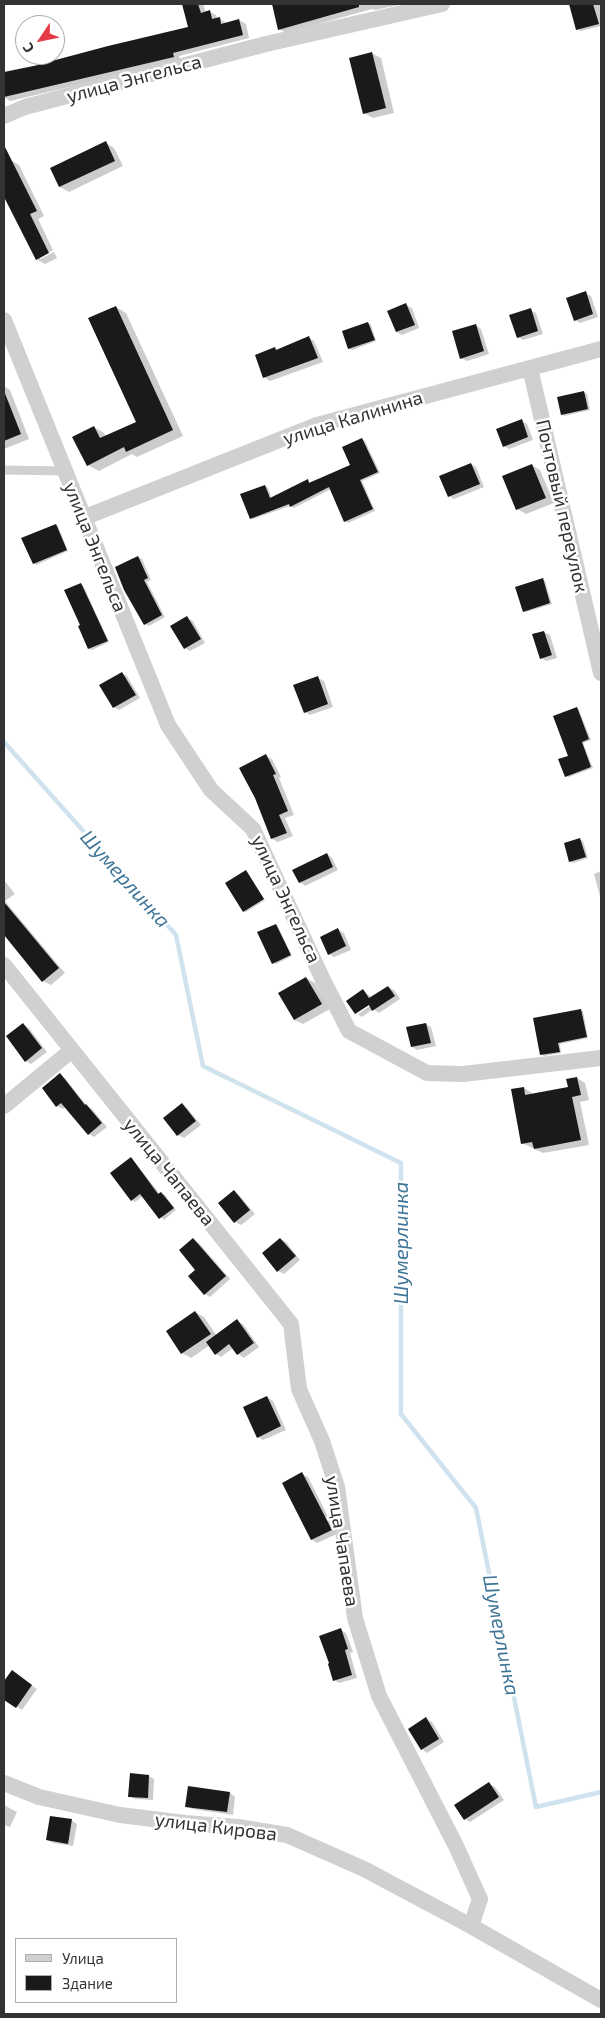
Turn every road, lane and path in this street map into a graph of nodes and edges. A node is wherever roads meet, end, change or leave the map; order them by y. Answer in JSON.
{"nodes":[{"id":1,"x":442,"y":4,"type":"edge"},
{"id":2,"x":4,"y":116,"type":"edge"},
{"id":3,"x":4,"y":320,"type":"edge"},
{"id":4,"x":601,"y":349,"type":"edge"},
{"id":5,"x":530,"y":368,"type":"junction"},
{"id":6,"x":4,"y":470,"type":"edge"},
{"id":7,"x":64,"y":471,"type":"junction"},
{"id":8,"x":83,"y":518,"type":"junction"},
{"id":9,"x":601,"y":673,"type":"edge"},
{"id":10,"x":4,"y":965,"type":"edge"},
{"id":11,"x":72,"y":1050,"type":"junction"},
{"id":12,"x":601,"y":1058,"type":"edge"},
{"id":13,"x":4,"y":1106,"type":"edge"},
{"id":14,"x":4,"y":1783,"type":"edge"},
{"id":15,"x":471,"y":1926,"type":"junction"},
{"id":16,"x":601,"y":2000,"type":"edge"}],
"edges":[{"from":1,"to":2,"type":"street","name":"улица Энгельса"},
{"from":3,"to":7,"type":"street","name":"улица Энгельса"},
{"from":4,"to":5,"type":"street","name":"улица Калинина"},
{"from":5,"to":8,"type":"street","name":"улица Калинина"},
{"from":5,"to":9,"type":"street","name":"Почтовый переулок"},
{"from":6,"to":7,"type":"lane"},
{"from":7,"to":8,"type":"street","name":"улица Энгельса"},
{"from":8,"to":12,"type":"street","name":"улица Энгельса"},
{"from":10,"to":11,"type":"street","name":"улица Чапаева"},
{"from":11,"to":13,"type":"street"},
{"from":11,"to":15,"type":"street","name":"улица Чапаева"},
{"from":14,"to":15,"type":"street","name":"улица Кирова"},
{"from":15,"to":16,"type":"street","name":"улица Кирова"}]}
